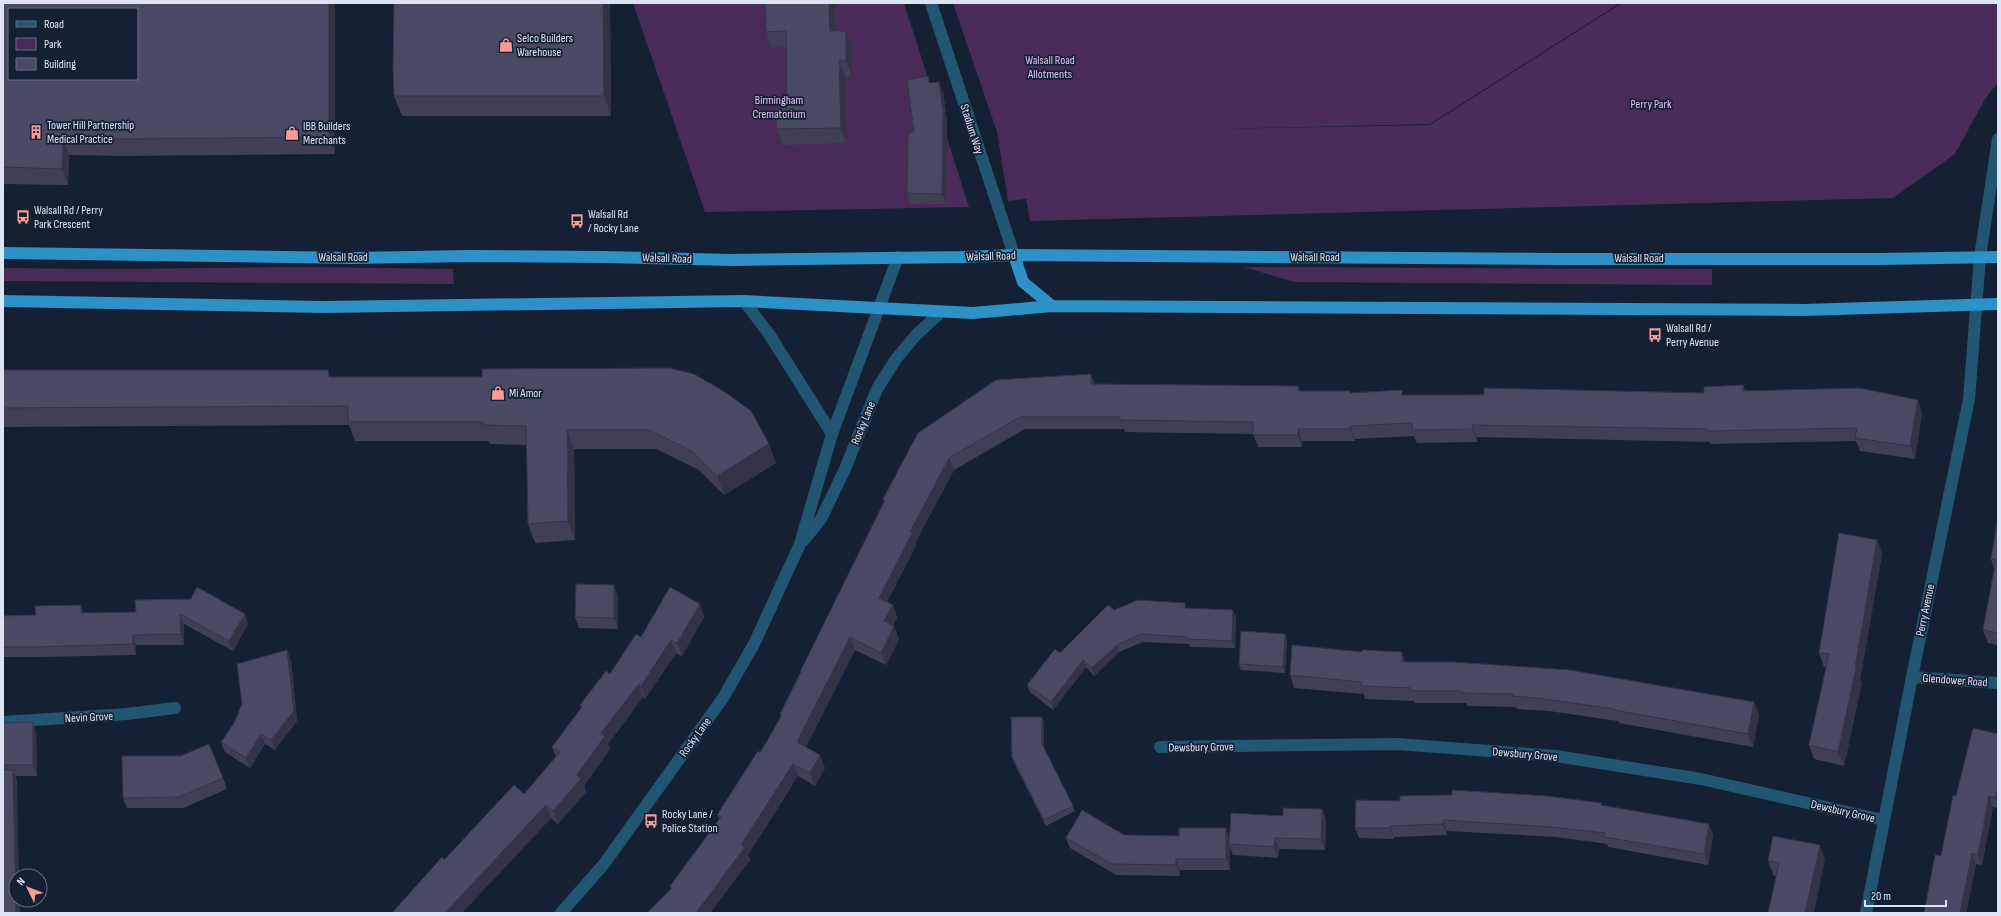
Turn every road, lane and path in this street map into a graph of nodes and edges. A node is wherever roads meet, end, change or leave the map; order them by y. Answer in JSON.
{"nodes":[{"id":1,"x":931,"y":3,"type":"edge"},
{"id":2,"x":1998,"y":139,"type":"edge"},
{"id":3,"x":3,"y":253,"type":"edge"},
{"id":4,"x":1014,"y":255,"type":"junction"},
{"id":5,"x":898,"y":257,"type":"junction"},
{"id":6,"x":1980,"y":257,"type":"junction"},
{"id":7,"x":1998,"y":257,"type":"edge"},
{"id":8,"x":744,"y":301,"type":"junction"},
{"id":9,"x":3,"y":302,"type":"edge"},
{"id":10,"x":1998,"y":304,"type":"edge"},
{"id":11,"x":1052,"y":306,"type":"junction"},
{"id":12,"x":1976,"y":306,"type":"junction"},
{"id":13,"x":878,"y":308,"type":"junction"},
{"id":14,"x":941,"y":312,"type":"junction"},
{"id":15,"x":832,"y":434,"type":"junction"},
{"id":16,"x":800,"y":544,"type":"junction"},
{"id":17,"x":1912,"y":677,"type":"junction"},
{"id":18,"x":1998,"y":684,"type":"edge"},
{"id":19,"x":175,"y":708,"type":"dead end"},
{"id":20,"x":3,"y":722,"type":"edge"},
{"id":21,"x":1160,"y":747,"type":"dead end"},
{"id":22,"x":1883,"y":820,"type":"junction"},
{"id":23,"x":561,"y":913,"type":"edge"},
{"id":24,"x":1866,"y":913,"type":"edge"}],
"edges":[{"from":1,"to":4,"type":"street","name":"Stadium Way"},
{"from":2,"to":6,"type":"street"},
{"from":3,"to":5,"type":"highway","name":"Walsall Road"},
{"from":4,"to":5,"type":"highway","name":"Walsall Road"},
{"from":4,"to":6,"type":"highway","name":"Walsall Road"},
{"from":4,"to":11,"type":"highway"},
{"from":5,"to":13,"type":"street","name":"Rocky Lane"},
{"from":6,"to":7,"type":"highway","name":"Walsall Road"},
{"from":6,"to":12,"type":"street"},
{"from":8,"to":9,"type":"highway"},
{"from":8,"to":13,"type":"highway"},
{"from":8,"to":15,"type":"street","name":"Rocky Lane"},
{"from":10,"to":12,"type":"highway"},
{"from":11,"to":12,"type":"highway"},
{"from":11,"to":14,"type":"highway"},
{"from":12,"to":17,"type":"street","name":"Perry Avenue"},
{"from":13,"to":14,"type":"highway"},
{"from":13,"to":15,"type":"street","name":"Rocky Lane"},
{"from":14,"to":16,"type":"street","name":"Rocky Lane"},
{"from":15,"to":16,"type":"street","name":"Rocky Lane"},
{"from":16,"to":23,"type":"street","name":"Rocky Lane"},
{"from":17,"to":18,"type":"street","name":"Glendower Road"},
{"from":17,"to":22,"type":"street","name":"Perry Avenue"},
{"from":19,"to":20,"type":"street","name":"Nevin Grove"},
{"from":21,"to":22,"type":"street","name":"Dewsbury Grove"},
{"from":22,"to":24,"type":"street","name":"Perry Avenue"}]}
